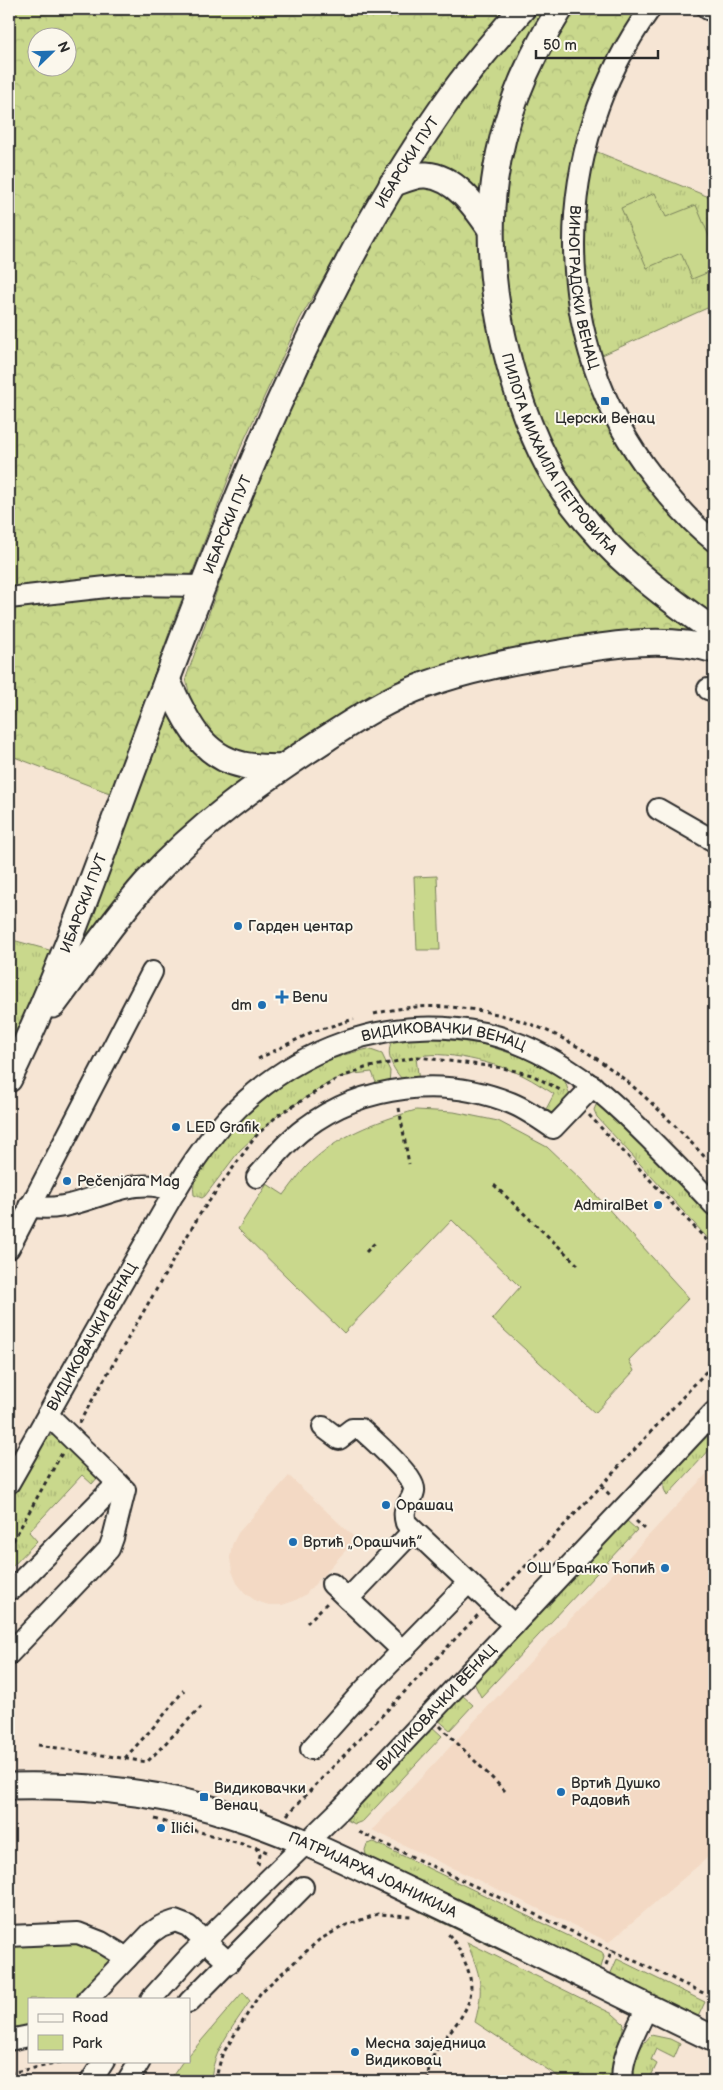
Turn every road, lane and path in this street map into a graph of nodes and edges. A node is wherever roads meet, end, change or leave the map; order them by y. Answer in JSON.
{"nodes":[{"id":1,"x":522,"y":9,"type":"edge"},
{"id":2,"x":560,"y":9,"type":"edge"},
{"id":3,"x":650,"y":9,"type":"edge"},
{"id":4,"x":708,"y":9,"type":"edge"},
{"id":5,"x":714,"y":11,"type":"edge"},
{"id":6,"x":392,"y":184,"type":"junction"},
{"id":7,"x":490,"y":228,"type":"junction"},
{"id":8,"x":714,"y":542,"type":"edge"},
{"id":9,"x":204,"y":586,"type":"junction"},
{"id":10,"x":9,"y":598,"type":"edge"},
{"id":11,"x":714,"y":631,"type":"edge"},
{"id":12,"x":714,"y":650,"type":"edge"},
{"id":13,"x":167,"y":680,"type":"junction"},
{"id":14,"x":281,"y":768,"type":"junction"},
{"id":15,"x":658,"y":809,"type":"dead end"},
{"id":16,"x":714,"y":841,"type":"edge"},
{"id":17,"x":152,"y":972,"type":"dead end"},
{"id":18,"x":31,"y":1035,"type":"junction"},
{"id":19,"x":9,"y":1079,"type":"edge"},
{"id":20,"x":593,"y":1086,"type":"junction"},
{"id":21,"x":395,"y":1090,"type":"junction"},
{"id":22,"x":578,"y":1103,"type":"junction"},
{"id":23,"x":408,"y":1164,"type":"dead end"},
{"id":24,"x":257,"y":1177,"type":"dead end"},
{"id":25,"x":494,"y":1185,"type":"dead end"},
{"id":26,"x":175,"y":1192,"type":"junction"},
{"id":27,"x":714,"y":1205,"type":"edge"},
{"id":28,"x":29,"y":1206,"type":"junction"},
{"id":29,"x":200,"y":1214,"type":"dead end"},
{"id":30,"x":376,"y":1242,"type":"dead end"},
{"id":31,"x":9,"y":1248,"type":"edge"},
{"id":32,"x":714,"y":1248,"type":"edge"},
{"id":33,"x":366,"y":1252,"type":"dead end"},
{"id":34,"x":578,"y":1265,"type":"dead end"},
{"id":35,"x":714,"y":1363,"type":"edge"},
{"id":36,"x":714,"y":1412,"type":"edge"},
{"id":37,"x":48,"y":1415,"type":"junction"},
{"id":38,"x":323,"y":1427,"type":"dead end"},
{"id":39,"x":71,"y":1438,"type":"junction"},
{"id":40,"x":9,"y":1483,"type":"edge"},
{"id":41,"x":118,"y":1483,"type":"junction"},
{"id":42,"x":601,"y":1486,"type":"junction"},
{"id":43,"x":615,"y":1501,"type":"dead end"},
{"id":44,"x":413,"y":1531,"type":"junction"},
{"id":45,"x":9,"y":1548,"type":"edge"},
{"id":46,"x":468,"y":1583,"type":"junction"},
{"id":47,"x":14,"y":1588,"type":"dead end"},
{"id":48,"x":337,"y":1594,"type":"junction"},
{"id":49,"x":490,"y":1603,"type":"junction"},
{"id":50,"x":307,"y":1623,"type":"dead end"},
{"id":51,"x":514,"y":1625,"type":"junction"},
{"id":52,"x":403,"y":1651,"type":"junction"},
{"id":53,"x":9,"y":1654,"type":"edge"},
{"id":54,"x":184,"y":1690,"type":"dead end"},
{"id":55,"x":202,"y":1706,"type":"dead end"},
{"id":56,"x":429,"y":1716,"type":"junction"},
{"id":57,"x":38,"y":1745,"type":"dead end"},
{"id":58,"x":311,"y":1749,"type":"dead end"},
{"id":59,"x":125,"y":1758,"type":"junction"},
{"id":60,"x":9,"y":1786,"type":"edge"},
{"id":61,"x":506,"y":1792,"type":"dead end"},
{"id":62,"x":151,"y":1818,"type":"dead end"},
{"id":63,"x":283,"y":1820,"type":"dead end"},
{"id":64,"x":359,"y":1832,"type":"dead end"},
{"id":65,"x":307,"y":1843,"type":"junction"},
{"id":66,"x":256,"y":1848,"type":"junction"},
{"id":67,"x":269,"y":1853,"type":"dead end"},
{"id":68,"x":252,"y":1871,"type":"dead end"},
{"id":69,"x":303,"y":1887,"type":"dead end"},
{"id":70,"x":416,"y":1917,"type":"dead end"},
{"id":71,"x":442,"y":1929,"type":"dead end"},
{"id":72,"x":9,"y":1936,"type":"edge"},
{"id":73,"x":205,"y":1941,"type":"junction"},
{"id":74,"x":612,"y":1950,"type":"junction"},
{"id":75,"x":127,"y":1958,"type":"junction"},
{"id":76,"x":229,"y":1963,"type":"junction"},
{"id":77,"x":604,"y":1973,"type":"dead end"},
{"id":78,"x":89,"y":1998,"type":"edge"},
{"id":79,"x":152,"y":1998,"type":"edge"},
{"id":80,"x":714,"y":1998,"type":"edge"},
{"id":81,"x":190,"y":2001,"type":"edge"},
{"id":82,"x":647,"y":2007,"type":"junction"},
{"id":83,"x":28,"y":2036,"type":"edge"},
{"id":84,"x":714,"y":2039,"type":"edge"},
{"id":85,"x":9,"y":2040,"type":"edge"},
{"id":86,"x":65,"y":2062,"type":"edge"},
{"id":87,"x":103,"y":2062,"type":"edge"},
{"id":88,"x":139,"y":2062,"type":"edge"},
{"id":89,"x":9,"y":2073,"type":"edge"},
{"id":90,"x":91,"y":2081,"type":"edge"},
{"id":91,"x":128,"y":2081,"type":"edge"},
{"id":92,"x":215,"y":2081,"type":"edge"},
{"id":93,"x":428,"y":2081,"type":"edge"},
{"id":94,"x":623,"y":2081,"type":"edge"}],
"edges":[{"from":1,"to":6,"type":"main road","name":"ИБАРСКИ ПУТ"},
{"from":2,"to":7,"type":"main road","name":"ПИЛОТА МИХАИЛА ПЕТРОВИЋА"},
{"from":3,"to":8,"type":"street","name":"ВИНОГРАДСКИ ВЕНАЦ"},
{"from":4,"to":5,"type":"street"},
{"from":6,"to":7,"type":"main road"},
{"from":6,"to":9,"type":"main road","name":"ИБАРСКИ ПУТ"},
{"from":7,"to":11,"type":"main road","name":"ПИЛОТА МИХАИЛА ПЕТРОВИЋА"},
{"from":9,"to":10,"type":"street"},
{"from":9,"to":13,"type":"main road","name":"ИБАРСКИ ПУТ"},
{"from":12,"to":14,"type":"main road"},
{"from":13,"to":14,"type":"main road"},
{"from":13,"to":18,"type":"main road","name":"ИБАРСКИ ПУТ"},
{"from":14,"to":18,"type":"main road"},
{"from":15,"to":16,"type":"street"},
{"from":17,"to":28,"type":"street"},
{"from":18,"to":19,"type":"main road","name":"ИБАРСКИ ПУТ"},
{"from":20,"to":22,"type":"street"},
{"from":20,"to":26,"type":"street","name":"ВИДИКОВАЧКИ ВЕНАЦ"},
{"from":20,"to":27,"type":"street","name":"ВИДИКОВАЧКИ ВЕНАЦ"},
{"from":21,"to":22,"type":"street"},
{"from":21,"to":23,"type":"path"},
{"from":21,"to":24,"type":"street"},
{"from":22,"to":32,"type":"path"},
{"from":25,"to":34,"type":"path"},
{"from":26,"to":28,"type":"street"},
{"from":26,"to":37,"type":"street","name":"ВИДИКОВАЧКИ ВЕНАЦ"},
{"from":28,"to":31,"type":"street"},
{"from":29,"to":39,"type":"path"},
{"from":30,"to":33,"type":"path"},
{"from":35,"to":42,"type":"path"},
{"from":36,"to":51,"type":"street","name":"ВИДИКОВАЧКИ ВЕНАЦ"},
{"from":37,"to":39,"type":"street"},
{"from":37,"to":40,"type":"street","name":"ВИДИКОВАЧКИ ВЕНАЦ"},
{"from":38,"to":44,"type":"street"},
{"from":39,"to":41,"type":"street"},
{"from":39,"to":45,"type":"path"},
{"from":41,"to":47,"type":"street"},
{"from":41,"to":53,"type":"street"},
{"from":42,"to":43,"type":"path"},
{"from":42,"to":49,"type":"path"},
{"from":44,"to":46,"type":"street"},
{"from":44,"to":48,"type":"street"},
{"from":46,"to":49,"type":"street"},
{"from":46,"to":52,"type":"street"},
{"from":48,"to":50,"type":"path"},
{"from":48,"to":52,"type":"street"},
{"from":49,"to":51,"type":"street"},
{"from":49,"to":63,"type":"path"},
{"from":51,"to":56,"type":"street","name":"ВИДИКОВАЧКИ ВЕНАЦ"},
{"from":52,"to":58,"type":"street"},
{"from":54,"to":59,"type":"path"},
{"from":55,"to":59,"type":"path"},
{"from":56,"to":61,"type":"path"},
{"from":56,"to":65,"type":"street","name":"ВИДИКОВАЧКИ ВЕНАЦ"},
{"from":57,"to":59,"type":"path"},
{"from":60,"to":65,"type":"main road","name":"ПАТРИЈАРХА ЈОАНИКИЈА"},
{"from":62,"to":66,"type":"path"},
{"from":64,"to":74,"type":"path"},
{"from":65,"to":73,"type":"street","name":"ВИДИКОВАЧКИ ВЕНАЦ"},
{"from":65,"to":82,"type":"main road","name":"ПАТРИЈАРХА ЈОАНИКИЈА"},
{"from":66,"to":67,"type":"path"},
{"from":66,"to":68,"type":"path"},
{"from":69,"to":76,"type":"street"},
{"from":70,"to":92,"type":"path"},
{"from":71,"to":93,"type":"path"},
{"from":72,"to":75,"type":"street"},
{"from":73,"to":75,"type":"street"},
{"from":73,"to":76,"type":"street"},
{"from":73,"to":79,"type":"street","name":"ВИДИКОВАЧКИ ВЕНАЦ"},
{"from":74,"to":77,"type":"path"},
{"from":74,"to":80,"type":"path"},
{"from":75,"to":78,"type":"street"},
{"from":76,"to":81,"type":"street"},
{"from":82,"to":84,"type":"main road","name":"ПАТРИЈАРХА ЈОАНИКИЈА"},
{"from":82,"to":94,"type":"street"},
{"from":83,"to":85,"type":"street"},
{"from":86,"to":89,"type":"path"},
{"from":87,"to":90,"type":"street"},
{"from":88,"to":91,"type":"street"}]}
